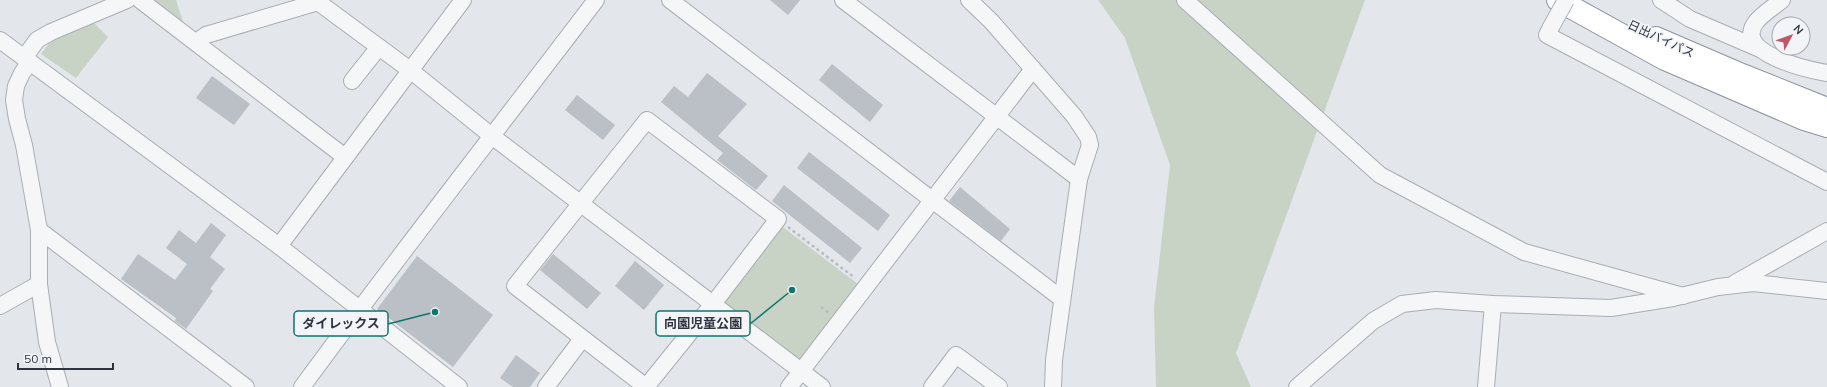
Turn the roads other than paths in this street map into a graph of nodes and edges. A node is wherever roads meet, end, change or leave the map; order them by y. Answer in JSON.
{"nodes":[{"id":1,"x":129,"y":0,"type":"edge"},
{"id":2,"x":463,"y":0,"type":"edge"},
{"id":3,"x":596,"y":0,"type":"edge"},
{"id":4,"x":670,"y":0,"type":"edge"},
{"id":5,"x":842,"y":0,"type":"edge"},
{"id":6,"x":969,"y":0,"type":"edge"},
{"id":7,"x":1185,"y":0,"type":"edge"},
{"id":8,"x":1558,"y":0,"type":"edge"},
{"id":9,"x":1566,"y":0,"type":"edge"},
{"id":10,"x":1582,"y":0,"type":"edge"},
{"id":11,"x":1661,"y":0,"type":"edge"},
{"id":12,"x":1782,"y":0,"type":"edge"},
{"id":13,"x":0,"y":40,"type":"edge"},
{"id":14,"x":196,"y":42,"type":"junction"},
{"id":15,"x":379,"y":47,"type":"junction"},
{"id":16,"x":1760,"y":49,"type":"junction"},
{"id":17,"x":27,"y":60,"type":"junction"},
{"id":18,"x":1033,"y":69,"type":"junction"},
{"id":19,"x":410,"y":70,"type":"junction"},
{"id":20,"x":1827,"y":73,"type":"edge"},
{"id":21,"x":1742,"y":75,"type":"junction"},
{"id":22,"x":352,"y":81,"type":"dead end"},
{"id":23,"x":1827,"y":98,"type":"edge"},
{"id":24,"x":1827,"y":109,"type":"edge"},
{"id":25,"x":996,"y":118,"type":"junction"},
{"id":26,"x":1827,"y":126,"type":"edge"},
{"id":27,"x":493,"y":136,"type":"junction"},
{"id":28,"x":346,"y":157,"type":"junction"},
{"id":29,"x":1079,"y":179,"type":"junction"},
{"id":30,"x":1827,"y":182,"type":"edge"},
{"id":31,"x":932,"y":201,"type":"junction"},
{"id":32,"x":581,"y":204,"type":"junction"},
{"id":33,"x":39,"y":230,"type":"junction"},
{"id":34,"x":1827,"y":231,"type":"edge"},
{"id":35,"x":280,"y":246,"type":"junction"},
{"id":36,"x":39,"y":284,"type":"junction"},
{"id":37,"x":1732,"y":285,"type":"junction"},
{"id":38,"x":1827,"y":291,"type":"edge"},
{"id":39,"x":1683,"y":296,"type":"junction"},
{"id":40,"x":1062,"y":299,"type":"junction"},
{"id":41,"x":714,"y":304,"type":"junction"},
{"id":42,"x":1493,"y":304,"type":"junction"},
{"id":43,"x":0,"y":306,"type":"edge"},
{"id":44,"x":359,"y":309,"type":"junction"},
{"id":45,"x":582,"y":339,"type":"junction"},
{"id":46,"x":801,"y":371,"type":"junction"},
{"id":47,"x":60,"y":387,"type":"edge"},
{"id":48,"x":246,"y":387,"type":"edge"},
{"id":49,"x":302,"y":387,"type":"edge"},
{"id":50,"x":459,"y":387,"type":"edge"},
{"id":51,"x":546,"y":387,"type":"edge"},
{"id":52,"x":646,"y":387,"type":"edge"},
{"id":53,"x":789,"y":387,"type":"edge"},
{"id":54,"x":822,"y":387,"type":"edge"},
{"id":55,"x":932,"y":387,"type":"edge"},
{"id":56,"x":999,"y":387,"type":"edge"},
{"id":57,"x":1053,"y":387,"type":"edge"},
{"id":58,"x":1297,"y":387,"type":"edge"},
{"id":59,"x":1486,"y":387,"type":"edge"}],
"edges":[{"from":1,"to":14,"type":"street"},
{"from":1,"to":17,"type":"street"},
{"from":2,"to":19,"type":"street"},
{"from":3,"to":27,"type":"street"},
{"from":4,"to":31,"type":"street"},
{"from":5,"to":25,"type":"street"},
{"from":6,"to":18,"type":"street"},
{"from":7,"to":39,"type":"street"},
{"from":8,"to":26,"type":"highway"},
{"from":9,"to":30,"type":"street","bridge":true},
{"from":10,"to":21,"type":"highway","name":"日出バイパス"},
{"from":11,"to":16,"type":"street"},
{"from":12,"to":16,"type":"street"},
{"from":13,"to":17,"type":"street"},
{"from":14,"to":15,"type":"street"},
{"from":14,"to":28,"type":"street"},
{"from":15,"to":19,"type":"street"},
{"from":15,"to":22,"type":"street"},
{"from":16,"to":20,"type":"street"},
{"from":17,"to":33,"type":"street"},
{"from":17,"to":35,"type":"street"},
{"from":18,"to":25,"type":"street"},
{"from":18,"to":29,"type":"street"},
{"from":19,"to":27,"type":"street"},
{"from":19,"to":28,"type":"street"},
{"from":21,"to":23,"type":"highway","name":"日出バイパス"},
{"from":21,"to":24,"type":"highway","name":"日出バイパス"},
{"from":25,"to":29,"type":"street"},
{"from":25,"to":31,"type":"street"},
{"from":27,"to":32,"type":"street"},
{"from":27,"to":44,"type":"street"},
{"from":28,"to":35,"type":"street"},
{"from":29,"to":40,"type":"street"},
{"from":31,"to":40,"type":"street"},
{"from":31,"to":46,"type":"street"},
{"from":32,"to":41,"type":"street"},
{"from":32,"to":41,"type":"street"},
{"from":32,"to":45,"type":"street"},
{"from":33,"to":36,"type":"street"},
{"from":33,"to":48,"type":"street"},
{"from":34,"to":37,"type":"street"},
{"from":35,"to":44,"type":"street"},
{"from":36,"to":43,"type":"street"},
{"from":36,"to":47,"type":"street"},
{"from":37,"to":38,"type":"street"},
{"from":37,"to":39,"type":"street"},
{"from":39,"to":42,"type":"street"},
{"from":40,"to":57,"type":"street"},
{"from":41,"to":46,"type":"street"},
{"from":41,"to":52,"type":"street"},
{"from":42,"to":58,"type":"street"},
{"from":42,"to":59,"type":"street"},
{"from":44,"to":49,"type":"street"},
{"from":44,"to":50,"type":"street"},
{"from":45,"to":51,"type":"street"},
{"from":45,"to":52,"type":"street"},
{"from":46,"to":53,"type":"street"},
{"from":46,"to":54,"type":"street"},
{"from":55,"to":56,"type":"street"}]}
